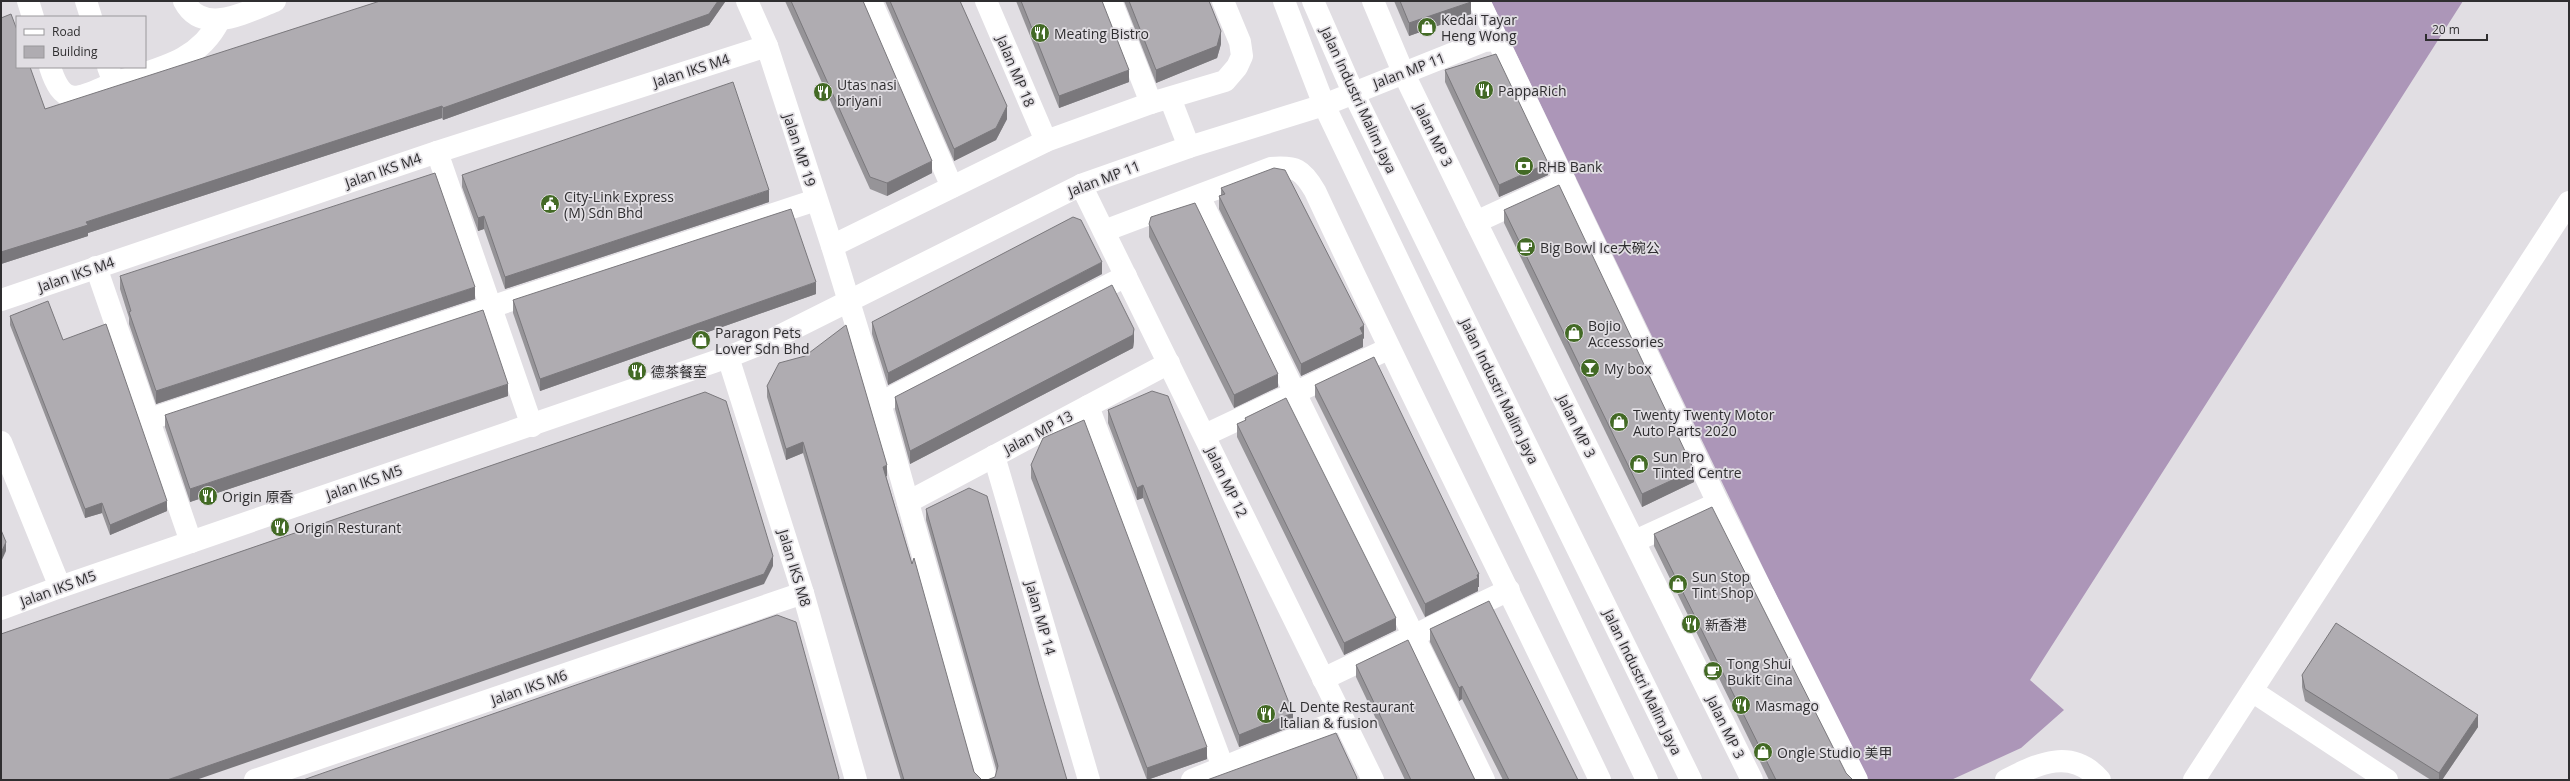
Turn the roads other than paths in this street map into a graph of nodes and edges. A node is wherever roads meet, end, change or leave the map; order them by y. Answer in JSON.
{"nodes":[{"id":1,"x":28,"y":1,"type":"edge"},
{"id":2,"x":86,"y":1,"type":"edge"},
{"id":3,"x":184,"y":1,"type":"edge"},
{"id":4,"x":275,"y":1,"type":"edge"},
{"id":5,"x":747,"y":1,"type":"edge"},
{"id":6,"x":871,"y":1,"type":"edge"},
{"id":7,"x":986,"y":1,"type":"edge"},
{"id":8,"x":1110,"y":1,"type":"edge"},
{"id":9,"x":1223,"y":1,"type":"edge"},
{"id":10,"x":1284,"y":1,"type":"edge"},
{"id":11,"x":1313,"y":1,"type":"edge"},
{"id":12,"x":1373,"y":1,"type":"edge"},
{"id":13,"x":1479,"y":1,"type":"edge"},
{"id":14,"x":33,"y":16,"type":"edge"},
{"id":15,"x":92,"y":16,"type":"edge"},
{"id":16,"x":219,"y":21,"type":"junction"},
{"id":17,"x":1496,"y":40,"type":"junction"},
{"id":18,"x":767,"y":46,"type":"junction"},
{"id":19,"x":146,"y":67,"type":"edge"},
{"id":20,"x":50,"y":68,"type":"edge"},
{"id":21,"x":142,"y":68,"type":"edge"},
{"id":22,"x":1403,"y":72,"type":"junction"},
{"id":23,"x":111,"y":75,"type":"edge"},
{"id":24,"x":1353,"y":92,"type":"junction"},
{"id":25,"x":1160,"y":100,"type":"junction"},
{"id":26,"x":1324,"y":105,"type":"junction"},
{"id":27,"x":1046,"y":140,"type":"junction"},
{"id":28,"x":1189,"y":146,"type":"junction"},
{"id":29,"x":437,"y":152,"type":"junction"},
{"id":30,"x":1565,"y":181,"type":"junction"},
{"id":31,"x":1081,"y":185,"type":"junction"},
{"id":32,"x":952,"y":188,"type":"junction"},
{"id":33,"x":1199,"y":196,"type":"junction"},
{"id":34,"x":816,"y":200,"type":"junction"},
{"id":35,"x":2569,"y":202,"type":"edge"},
{"id":36,"x":1476,"y":222,"type":"junction"},
{"id":37,"x":1104,"y":231,"type":"junction"},
{"id":38,"x":832,"y":246,"type":"junction"},
{"id":39,"x":96,"y":267,"type":"junction"},
{"id":40,"x":1126,"y":276,"type":"junction"},
{"id":41,"x":1,"y":300,"type":"edge"},
{"id":42,"x":848,"y":300,"type":"junction"},
{"id":43,"x":489,"y":306,"type":"junction"},
{"id":44,"x":1388,"y":349,"type":"junction"},
{"id":45,"x":728,"y":357,"type":"junction"},
{"id":46,"x":1169,"y":362,"type":"junction"},
{"id":47,"x":1295,"y":392,"type":"junction"},
{"id":48,"x":880,"y":403,"type":"junction"},
{"id":49,"x":1088,"y":406,"type":"junction"},
{"id":50,"x":150,"y":419,"type":"junction"},
{"id":51,"x":532,"y":426,"type":"junction"},
{"id":52,"x":1204,"y":435,"type":"junction"},
{"id":53,"x":1,"y":442,"type":"edge"},
{"id":54,"x":994,"y":456,"type":"junction"},
{"id":55,"x":908,"y":502,"type":"junction"},
{"id":56,"x":1718,"y":503,"type":"junction"},
{"id":57,"x":1635,"y":541,"type":"junction"},
{"id":58,"x":191,"y":542,"type":"junction"},
{"id":59,"x":60,"y":587,"type":"junction"},
{"id":60,"x":1509,"y":590,"type":"junction"},
{"id":61,"x":803,"y":593,"type":"junction"},
{"id":62,"x":1,"y":609,"type":"edge"},
{"id":63,"x":1413,"y":636,"type":"junction"},
{"id":64,"x":1323,"y":679,"type":"junction"},
{"id":65,"x":2252,"y":691,"type":"junction"},
{"id":66,"x":1343,"y":719,"type":"junction"},
{"id":67,"x":1223,"y":767,"type":"junction"},
{"id":68,"x":255,"y":780,"type":"edge"},
{"id":69,"x":856,"y":780,"type":"edge"},
{"id":70,"x":986,"y":780,"type":"edge"},
{"id":71,"x":1089,"y":780,"type":"edge"},
{"id":72,"x":1192,"y":780,"type":"edge"},
{"id":73,"x":1373,"y":780,"type":"edge"},
{"id":74,"x":1484,"y":780,"type":"edge"},
{"id":75,"x":1600,"y":780,"type":"edge"},
{"id":76,"x":1647,"y":780,"type":"edge"},
{"id":77,"x":1691,"y":780,"type":"edge"},
{"id":78,"x":1752,"y":780,"type":"edge"},
{"id":79,"x":1857,"y":780,"type":"edge"},
{"id":80,"x":2006,"y":780,"type":"edge"},
{"id":81,"x":2100,"y":780,"type":"edge"},
{"id":82,"x":2194,"y":780,"type":"edge"},
{"id":83,"x":2387,"y":780,"type":"edge"}],
"edges":[{"from":1,"to":14,"type":"street"},
{"from":2,"to":15,"type":"street"},
{"from":3,"to":16,"type":"street"},
{"from":4,"to":16,"type":"street"},
{"from":5,"to":18,"type":"street","name":"Jalan MP 19"},
{"from":6,"to":32,"type":"street"},
{"from":7,"to":27,"type":"street","name":"Jalan MP 18"},
{"from":8,"to":25,"type":"street"},
{"from":9,"to":25,"type":"street"},
{"from":10,"to":26,"type":"street","name":"Jalan Industri Malim Jaya"},
{"from":11,"to":24,"type":"street","name":"Jalan Industri Malim Jaya"},
{"from":12,"to":22,"type":"street","name":"Jalan MP 3"},
{"from":13,"to":17,"type":"street"},
{"from":16,"to":19,"type":"street"},
{"from":17,"to":22,"type":"street","name":"Jalan MP 11"},
{"from":17,"to":30,"type":"street"},
{"from":18,"to":29,"type":"street","name":"Jalan IKS M4"},
{"from":18,"to":34,"type":"street","name":"Jalan MP 19"},
{"from":20,"to":23,"type":"street"},
{"from":21,"to":23,"type":"street"},
{"from":22,"to":24,"type":"street","name":"Jalan MP 11"},
{"from":22,"to":36,"type":"street","name":"Jalan MP 3"},
{"from":24,"to":26,"type":"street","name":"Jalan MP 11"},
{"from":24,"to":77,"type":"street","name":"Jalan Industri Malim Jaya"},
{"from":25,"to":27,"type":"street"},
{"from":25,"to":28,"type":"street"},
{"from":26,"to":28,"type":"street","name":"Jalan MP 11"},
{"from":26,"to":76,"type":"street","name":"Jalan Industri Malim Jaya"},
{"from":27,"to":32,"type":"street"},
{"from":28,"to":31,"type":"street","name":"Jalan MP 11"},
{"from":29,"to":39,"type":"street","name":"Jalan IKS M4"},
{"from":29,"to":43,"type":"street"},
{"from":30,"to":36,"type":"street"},
{"from":30,"to":56,"type":"street"},
{"from":31,"to":37,"type":"street","name":"Jalan MP 12"},
{"from":31,"to":42,"type":"street","name":"Jalan MP 11"},
{"from":32,"to":38,"type":"street"},
{"from":33,"to":37,"type":"street"},
{"from":33,"to":44,"type":"street"},
{"from":33,"to":47,"type":"street"},
{"from":34,"to":38,"type":"street","name":"Jalan MP 19"},
{"from":34,"to":43,"type":"street"},
{"from":35,"to":65,"type":"street"},
{"from":36,"to":57,"type":"street","name":"Jalan MP 3"},
{"from":37,"to":40,"type":"street","name":"Jalan MP 12"},
{"from":38,"to":42,"type":"street","name":"Jalan MP 19"},
{"from":39,"to":41,"type":"street","name":"Jalan IKS M4"},
{"from":39,"to":50,"type":"street"},
{"from":40,"to":46,"type":"street","name":"Jalan MP 12"},
{"from":40,"to":48,"type":"street"},
{"from":42,"to":45,"type":"street","name":"Jalan MP 11"},
{"from":42,"to":48,"type":"street","name":"Jalan MP 19"},
{"from":43,"to":50,"type":"street"},
{"from":43,"to":51,"type":"street"},
{"from":44,"to":47,"type":"street"},
{"from":44,"to":60,"type":"street"},
{"from":45,"to":51,"type":"street","name":"Jalan IKS M5"},
{"from":45,"to":61,"type":"street","name":"Jalan IKS M8"},
{"from":46,"to":49,"type":"street","name":"Jalan MP 13"},
{"from":46,"to":52,"type":"street","name":"Jalan MP 12"},
{"from":47,"to":52,"type":"street"},
{"from":47,"to":63,"type":"street"},
{"from":48,"to":55,"type":"street","name":"Jalan MP 19"},
{"from":49,"to":54,"type":"street","name":"Jalan MP 13"},
{"from":49,"to":67,"type":"street"},
{"from":50,"to":58,"type":"street"},
{"from":51,"to":58,"type":"street","name":"Jalan IKS M5"},
{"from":52,"to":64,"type":"street","name":"Jalan MP 12"},
{"from":53,"to":59,"type":"street"},
{"from":54,"to":55,"type":"street","name":"Jalan MP 13"},
{"from":54,"to":71,"type":"street","name":"Jalan MP 14"},
{"from":55,"to":70,"type":"street","name":"Jalan MP 19"},
{"from":56,"to":57,"type":"street"},
{"from":56,"to":79,"type":"street"},
{"from":57,"to":78,"type":"street","name":"Jalan MP 3"},
{"from":58,"to":59,"type":"street","name":"Jalan IKS M5"},
{"from":59,"to":62,"type":"street","name":"Jalan IKS M5"},
{"from":60,"to":63,"type":"street"},
{"from":60,"to":75,"type":"street"},
{"from":61,"to":68,"type":"street","name":"Jalan IKS M6"},
{"from":61,"to":69,"type":"street","name":"Jalan IKS M8"},
{"from":63,"to":64,"type":"street"},
{"from":63,"to":74,"type":"street"},
{"from":64,"to":66,"type":"street","name":"Jalan MP 12"},
{"from":65,"to":82,"type":"street"},
{"from":65,"to":83,"type":"street"},
{"from":66,"to":67,"type":"street"},
{"from":66,"to":73,"type":"street","name":"Jalan MP 12"},
{"from":67,"to":72,"type":"street"},
{"from":80,"to":81,"type":"street"}]}
